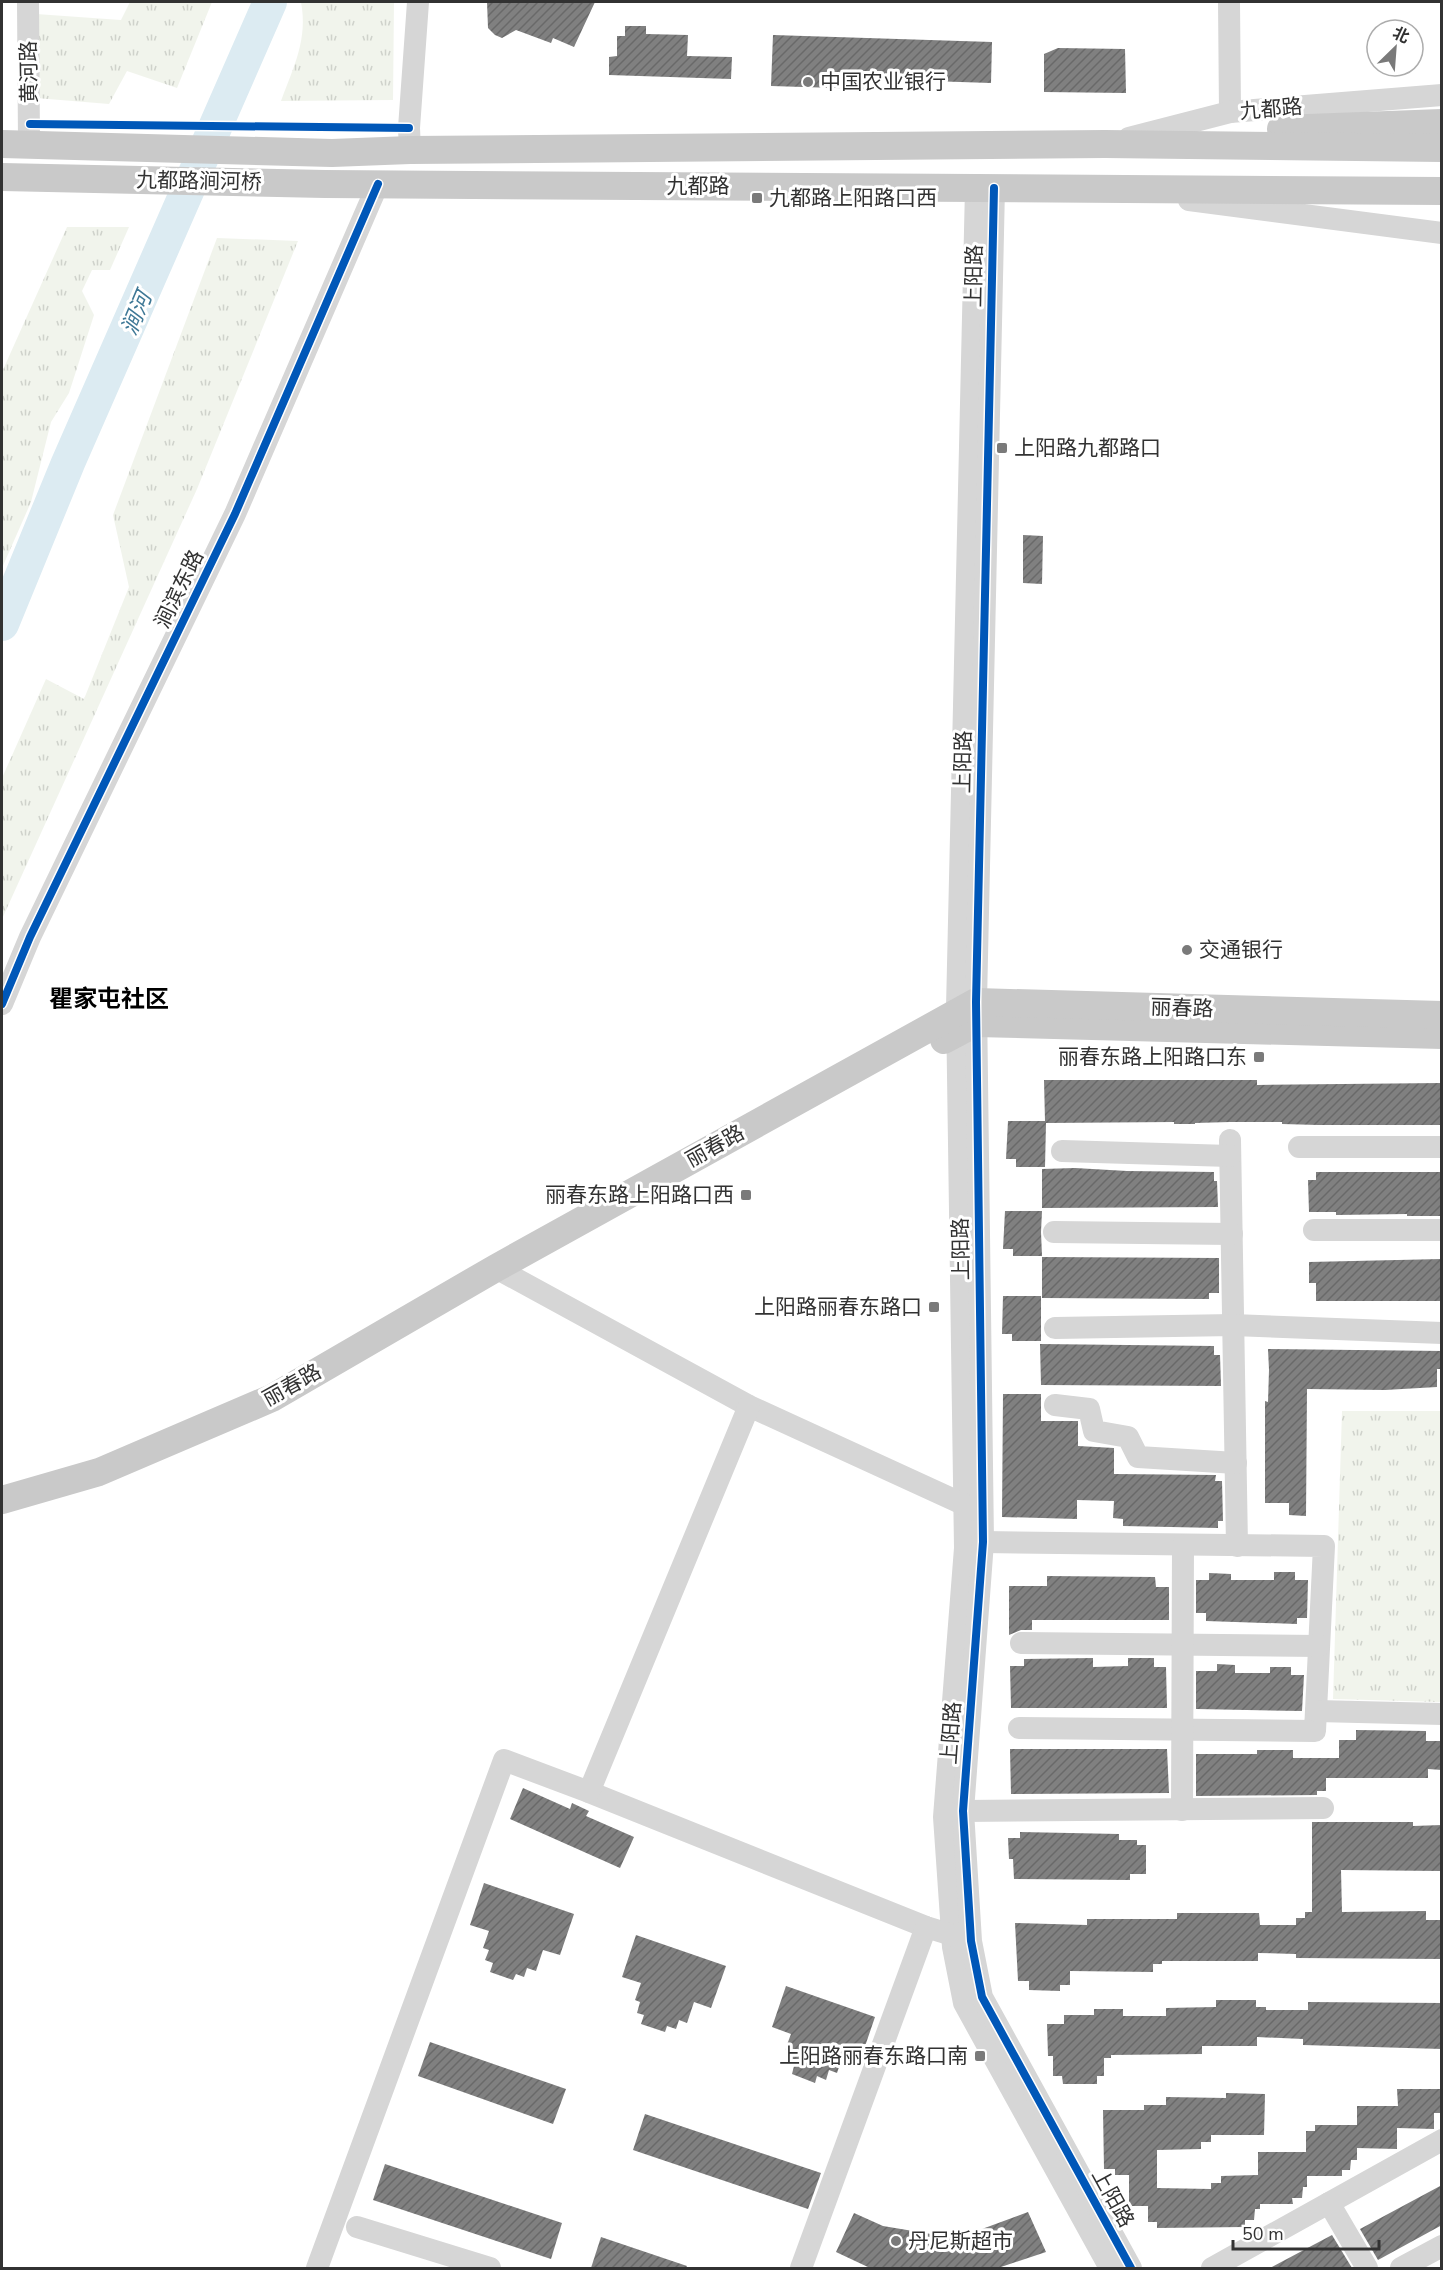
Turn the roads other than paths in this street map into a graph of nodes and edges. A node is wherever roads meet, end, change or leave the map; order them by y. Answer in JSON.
{"nodes":[{"id":1,"x":28,"y":2,"type":"edge"},
{"id":2,"x":418,"y":2,"type":"edge"},
{"id":3,"x":1229,"y":2,"type":"edge"},
{"id":4,"x":1442,"y":95,"type":"edge"},
{"id":5,"x":1230,"y":112,"type":"junction"},
{"id":6,"x":1442,"y":123,"type":"edge"},
{"id":7,"x":15,"y":144,"type":"edge"},
{"id":8,"x":1105,"y":144,"type":"junction"},
{"id":9,"x":1442,"y":148,"type":"edge"},
{"id":10,"x":410,"y":150,"type":"junction"},
{"id":11,"x":332,"y":153,"type":"joint"},
{"id":12,"x":2,"y":177,"type":"edge"},
{"id":13,"x":325,"y":184,"type":"joint"},
{"id":14,"x":378,"y":184,"type":"junction"},
{"id":15,"x":985,"y":188,"type":"junction"},
{"id":16,"x":1107,"y":189,"type":"junction"},
{"id":17,"x":1211,"y":190,"type":"junction"},
{"id":18,"x":1442,"y":191,"type":"edge"},
{"id":19,"x":1442,"y":208,"type":"edge"},
{"id":20,"x":1442,"y":233,"type":"edge"},
{"id":21,"x":2,"y":1004,"type":"edge"},
{"id":22,"x":1442,"y":1015,"type":"edge"},
{"id":23,"x":967,"y":1018,"type":"junction"},
{"id":24,"x":1442,"y":1035,"type":"edge"},
{"id":25,"x":1299,"y":1147,"type":"dead end"},
{"id":26,"x":1442,"y":1147,"type":"edge"},
{"id":27,"x":1062,"y":1151,"type":"dead end"},
{"id":28,"x":1314,"y":1230,"type":"dead end"},
{"id":29,"x":1442,"y":1230,"type":"edge"},
{"id":30,"x":1054,"y":1232,"type":"dead end"},
{"id":31,"x":1232,"y":1234,"type":"junction"},
{"id":32,"x":505,"y":1273,"type":"junction"},
{"id":33,"x":1233,"y":1325,"type":"junction"},
{"id":34,"x":1055,"y":1328,"type":"dead end"},
{"id":35,"x":1442,"y":1333,"type":"edge"},
{"id":36,"x":1055,"y":1405,"type":"dead end"},
{"id":37,"x":749,"y":1406,"type":"junction"},
{"id":38,"x":1236,"y":1463,"type":"junction"},
{"id":39,"x":2,"y":1500,"type":"edge"},
{"id":40,"x":974,"y":1509,"type":"junction"},
{"id":41,"x":2,"y":1520,"type":"edge"},
{"id":42,"x":983,"y":1542,"type":"junction"},
{"id":43,"x":1184,"y":1545,"type":"junction"},
{"id":44,"x":1237,"y":1546,"type":"junction"},
{"id":45,"x":1021,"y":1643,"type":"dead end"},
{"id":46,"x":1183,"y":1645,"type":"junction"},
{"id":47,"x":1319,"y":1646,"type":"junction"},
{"id":48,"x":1316,"y":1711,"type":"junction"},
{"id":49,"x":1442,"y":1714,"type":"edge"},
{"id":50,"x":1019,"y":1728,"type":"dead end"},
{"id":51,"x":1182,"y":1730,"type":"junction"},
{"id":52,"x":589,"y":1792,"type":"junction"},
{"id":53,"x":1323,"y":1808,"type":"dead end"},
{"id":54,"x":1182,"y":1810,"type":"junction"},
{"id":55,"x":963,"y":1811,"type":"junction"},
{"id":56,"x":926,"y":1927,"type":"junction"},
{"id":57,"x":961,"y":1938,"type":"junction"},
{"id":58,"x":1442,"y":2140,"type":"edge"},
{"id":59,"x":1329,"y":2203,"type":"junction"},
{"id":60,"x":357,"y":2227,"type":"dead end"},
{"id":61,"x":1442,"y":2246,"type":"edge"},
{"id":62,"x":317,"y":2268,"type":"edge"},
{"id":63,"x":490,"y":2268,"type":"edge"},
{"id":64,"x":801,"y":2268,"type":"edge"},
{"id":65,"x":1110,"y":2268,"type":"edge"},
{"id":66,"x":1131,"y":2268,"type":"edge"},
{"id":67,"x":1212,"y":2268,"type":"edge"},
{"id":68,"x":1367,"y":2268,"type":"edge"},
{"id":69,"x":1401,"y":2268,"type":"edge"}],
"edges":[{"from":1,"to":7,"type":"street","name":"黄河路"},
{"from":2,"to":10,"type":"street"},
{"from":3,"to":5,"type":"street"},
{"from":4,"to":5,"type":"street","name":"九都路"},
{"from":5,"to":8,"type":"street","name":"九都路"},
{"from":6,"to":8,"type":"main road"},
{"from":7,"to":11,"type":"main road","name":"九都路涧河桥"},
{"from":8,"to":9,"type":"main road","name":"九都路"},
{"from":8,"to":10,"type":"main road","name":"九都路"},
{"from":10,"to":11,"type":"main road","name":"九都路"},
{"from":12,"to":13,"type":"main road","name":"九都路涧河桥"},
{"from":13,"to":14,"type":"main road","name":"九都路"},
{"from":14,"to":15,"type":"main road","name":"九都路"},
{"from":14,"to":21,"type":"street","name":"涧滨东路"},
{"from":15,"to":16,"type":"main road","name":"九都路"},
{"from":15,"to":23,"type":"street","name":"上阳路"},
{"from":16,"to":17,"type":"main road","name":"九都路"},
{"from":16,"to":20,"type":"street","name":"九都路"},
{"from":17,"to":18,"type":"main road","name":"九都路"},
{"from":17,"to":19,"type":"main road"},
{"from":22,"to":23,"type":"main road","name":"丽春路"},
{"from":23,"to":24,"type":"main road","name":"丽春路"},
{"from":23,"to":32,"type":"main road","name":"丽春路"},
{"from":23,"to":40,"type":"street","name":"上阳路"},
{"from":25,"to":26,"type":"street"},
{"from":27,"to":31,"type":"street"},
{"from":28,"to":29,"type":"street"},
{"from":30,"to":31,"type":"street"},
{"from":31,"to":33,"type":"street"},
{"from":32,"to":37,"type":"street"},
{"from":32,"to":39,"type":"main road","name":"丽春路"},
{"from":32,"to":41,"type":"main road","name":"丽春路"},
{"from":33,"to":34,"type":"street"},
{"from":33,"to":35,"type":"street"},
{"from":33,"to":38,"type":"street"},
{"from":36,"to":38,"type":"street"},
{"from":37,"to":40,"type":"street"},
{"from":37,"to":52,"type":"street"},
{"from":38,"to":44,"type":"street"},
{"from":40,"to":42,"type":"street","name":"上阳路"},
{"from":40,"to":57,"type":"street","name":"上阳路"},
{"from":42,"to":43,"type":"street"},
{"from":42,"to":55,"type":"street","name":"上阳路"},
{"from":43,"to":44,"type":"street"},
{"from":43,"to":46,"type":"street"},
{"from":44,"to":47,"type":"street"},
{"from":45,"to":46,"type":"street"},
{"from":46,"to":47,"type":"street"},
{"from":46,"to":51,"type":"street"},
{"from":47,"to":48,"type":"street"},
{"from":48,"to":49,"type":"street"},
{"from":48,"to":51,"type":"street"},
{"from":50,"to":51,"type":"street"},
{"from":51,"to":54,"type":"street"},
{"from":52,"to":56,"type":"street"},
{"from":52,"to":62,"type":"street"},
{"from":53,"to":54,"type":"street"},
{"from":54,"to":55,"type":"street"},
{"from":55,"to":57,"type":"street","name":"上阳路"},
{"from":56,"to":57,"type":"street"},
{"from":56,"to":64,"type":"street"},
{"from":57,"to":65,"type":"street","name":"上阳路"},
{"from":57,"to":66,"type":"street","name":"上阳路"},
{"from":58,"to":59,"type":"street"},
{"from":59,"to":67,"type":"street"},
{"from":59,"to":68,"type":"street"},
{"from":60,"to":63,"type":"street"},
{"from":61,"to":69,"type":"street"}]}
